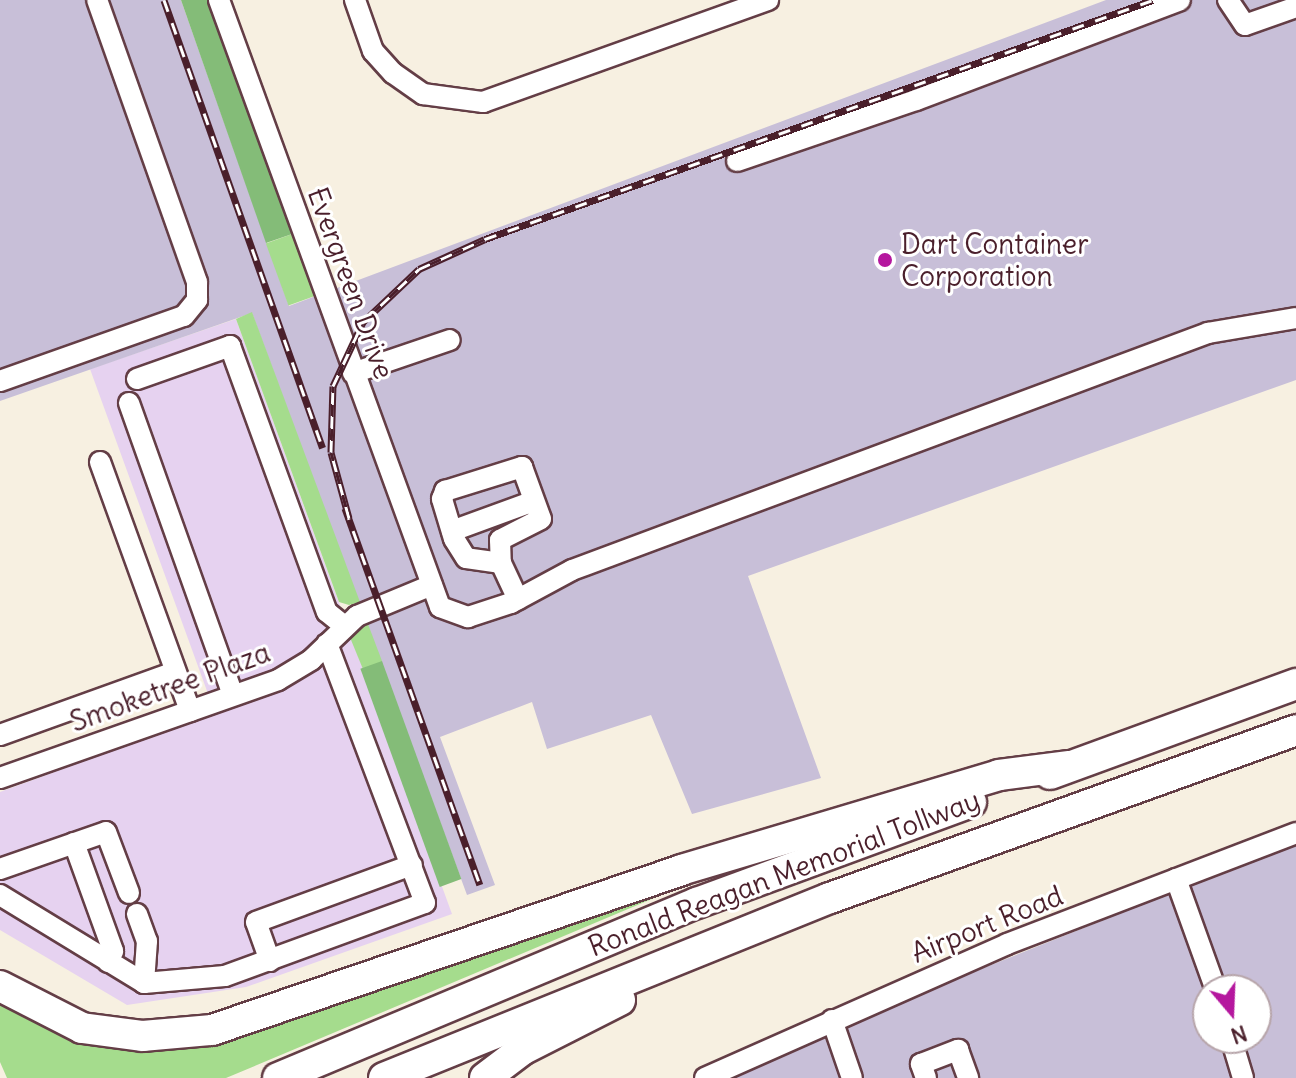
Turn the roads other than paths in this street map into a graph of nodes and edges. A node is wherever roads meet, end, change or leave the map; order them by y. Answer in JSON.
{"nodes":[{"id":1,"x":97,"y":0,"type":"edge"},
{"id":2,"x":219,"y":0,"type":"edge"},
{"id":3,"x":768,"y":0,"type":"edge"},
{"id":4,"x":1180,"y":0,"type":"edge"},
{"id":5,"x":1228,"y":0,"type":"edge"},
{"id":6,"x":1296,"y":7,"type":"edge"},
{"id":7,"x":358,"y":9,"type":"edge"},
{"id":8,"x":737,"y":161,"type":"dead end"},
{"id":9,"x":1296,"y":318,"type":"edge"},
{"id":10,"x":450,"y":340,"type":"dead end"},
{"id":11,"x":353,"y":373,"type":"junction"},
{"id":12,"x":137,"y":379,"type":"dead end"},
{"id":13,"x":0,"y":381,"type":"edge"},
{"id":14,"x":129,"y":403,"type":"dead end"},
{"id":15,"x":100,"y":462,"type":"dead end"},
{"id":16,"x":534,"y":501,"type":"junction"},
{"id":17,"x":452,"y":531,"type":"junction"},
{"id":18,"x":501,"y":563,"type":"junction"},
{"id":19,"x":432,"y":585,"type":"junction"},
{"id":20,"x":518,"y":599,"type":"junction"},
{"id":21,"x":344,"y":626,"type":"junction"},
{"id":22,"x":327,"y":644,"type":"junction"},
{"id":23,"x":175,"y":672,"type":"junction"},
{"id":24,"x":1296,"y":684,"type":"edge"},
{"id":25,"x":233,"y":695,"type":"junction"},
{"id":26,"x":190,"y":711,"type":"junction"},
{"id":27,"x":1296,"y":730,"type":"edge"},
{"id":28,"x":0,"y":735,"type":"edge"},
{"id":29,"x":1069,"y":766,"type":"junction"},
{"id":30,"x":0,"y":778,"type":"edge"},
{"id":31,"x":1296,"y":833,"type":"edge"},
{"id":32,"x":74,"y":843,"type":"junction"},
{"id":33,"x":412,"y":865,"type":"junction"},
{"id":34,"x":0,"y":869,"type":"edge"},
{"id":35,"x":1176,"y":879,"type":"junction"},
{"id":36,"x":129,"y":893,"type":"dead end"},
{"id":37,"x":0,"y":895,"type":"edge"},
{"id":38,"x":137,"y":914,"type":"dead end"},
{"id":39,"x":744,"y":932,"type":"junction"},
{"id":40,"x":270,"y":961,"type":"junction"},
{"id":41,"x":108,"y":962,"type":"junction"},
{"id":42,"x":1210,"y":974,"type":"edge"},
{"id":43,"x":144,"y":983,"type":"junction"},
{"id":44,"x":0,"y":986,"type":"edge"},
{"id":45,"x":832,"y":1020,"type":"junction"},
{"id":46,"x":1236,"y":1054,"type":"edge"},
{"id":47,"x":278,"y":1078,"type":"edge"},
{"id":48,"x":384,"y":1078,"type":"edge"},
{"id":49,"x":485,"y":1078,"type":"edge"},
{"id":50,"x":705,"y":1078,"type":"edge"},
{"id":51,"x":852,"y":1078,"type":"edge"},
{"id":52,"x":926,"y":1078,"type":"edge"},
{"id":53,"x":968,"y":1078,"type":"edge"},
{"id":54,"x":1243,"y":1078,"type":"edge"}],
"edges":[{"from":1,"to":13,"type":"street"},
{"from":2,"to":11,"type":"street","name":"Evergreen Drive"},
{"from":3,"to":7,"type":"street"},
{"from":4,"to":8,"type":"street"},
{"from":5,"to":6,"type":"street"},
{"from":9,"to":20,"type":"street"},
{"from":10,"to":11,"type":"street"},
{"from":11,"to":19,"type":"street","name":"Evergreen Drive"},
{"from":12,"to":21,"type":"street"},
{"from":14,"to":25,"type":"street"},
{"from":15,"to":23,"type":"street"},
{"from":16,"to":17,"type":"street"},
{"from":16,"to":17,"type":"street"},
{"from":16,"to":18,"type":"street"},
{"from":17,"to":18,"type":"street"},
{"from":18,"to":20,"type":"street"},
{"from":19,"to":20,"type":"street"},
{"from":19,"to":21,"type":"street","name":"Smoketree Plaza"},
{"from":21,"to":22,"type":"street","name":"Smoketree Plaza"},
{"from":22,"to":25,"type":"street","name":"Smoketree Plaza"},
{"from":22,"to":33,"type":"street"},
{"from":23,"to":26,"type":"street"},
{"from":23,"to":28,"type":"street"},
{"from":24,"to":29,"type":"highway","name":"Ronald Reagan Memorial Tollway"},
{"from":25,"to":26,"type":"street","name":"Smoketree Plaza"},
{"from":26,"to":30,"type":"street","name":"Smoketree Plaza"},
{"from":27,"to":39,"type":"highway","name":"Ronald Reagan Memorial Tollway"},
{"from":29,"to":44,"type":"highway"},
{"from":29,"to":47,"type":"highway","name":"Ronald Reagan Memorial Tollway"},
{"from":31,"to":35,"type":"street","name":"Airport Road"},
{"from":32,"to":34,"type":"street"},
{"from":32,"to":36,"type":"street"},
{"from":32,"to":41,"type":"street"},
{"from":33,"to":40,"type":"street"},
{"from":33,"to":40,"type":"street"},
{"from":35,"to":42,"type":"street"},
{"from":35,"to":45,"type":"street","name":"Airport Road"},
{"from":37,"to":41,"type":"street"},
{"from":38,"to":43,"type":"street"},
{"from":39,"to":48,"type":"highway","name":"Ronald Reagan Memorial Tollway"},
{"from":39,"to":49,"type":"highway"},
{"from":40,"to":43,"type":"street"},
{"from":41,"to":43,"type":"street"},
{"from":45,"to":50,"type":"street","name":"Airport Road"},
{"from":45,"to":51,"type":"street"},
{"from":46,"to":54,"type":"street"},
{"from":52,"to":53,"type":"street"}]}
